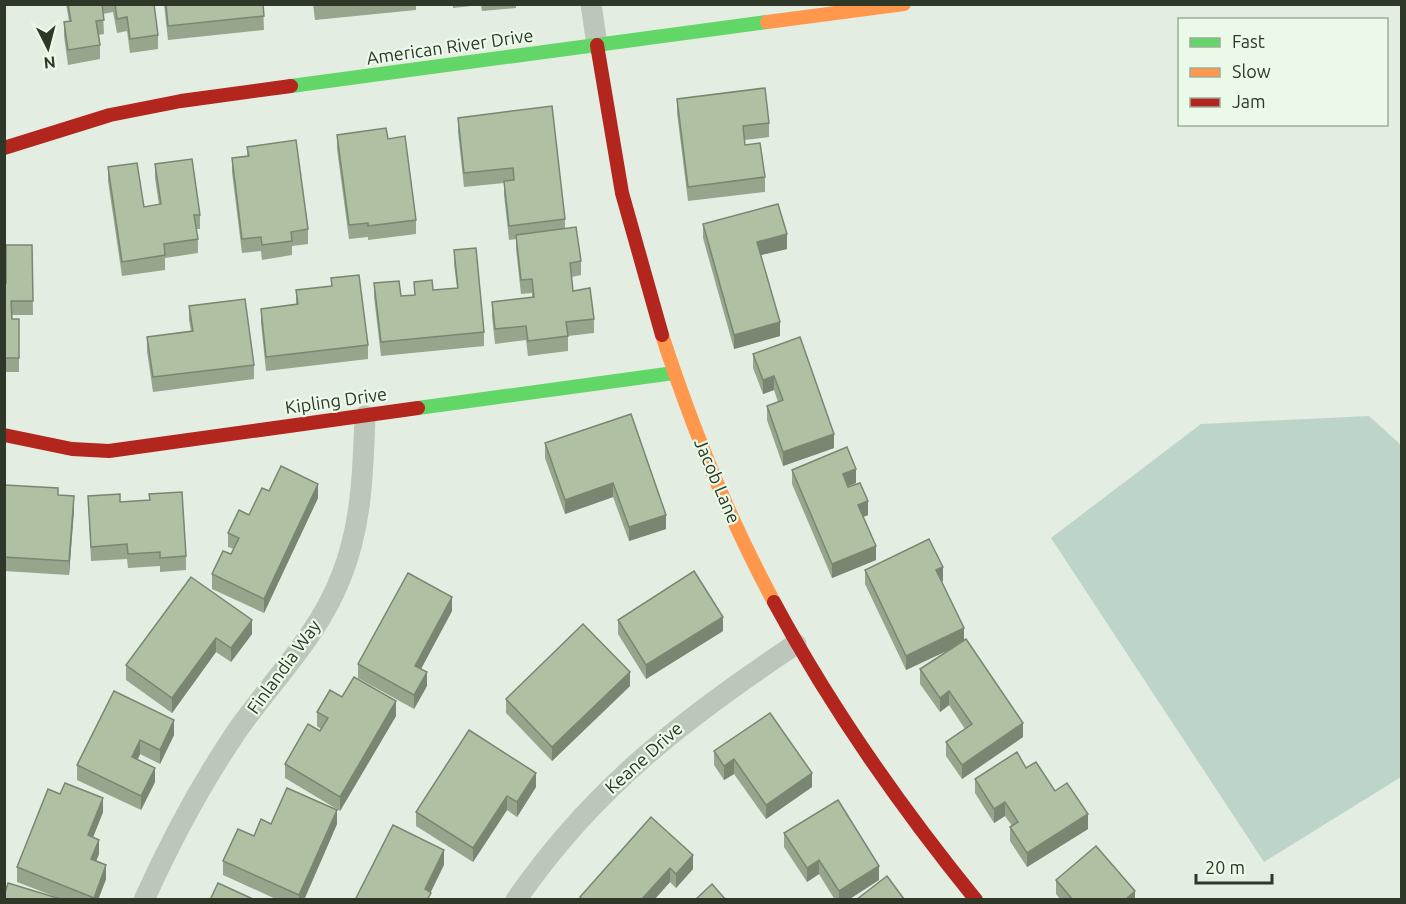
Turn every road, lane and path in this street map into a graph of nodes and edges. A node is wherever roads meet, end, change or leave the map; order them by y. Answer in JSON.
{"nodes":[{"id":1,"x":591,"y":4,"type":"edge"},
{"id":2,"x":904,"y":4,"type":"edge"},
{"id":3,"x":597,"y":45,"type":"junction"},
{"id":4,"x":4,"y":148,"type":"edge"},
{"id":5,"x":674,"y":373,"type":"junction"},
{"id":6,"x":365,"y":416,"type":"junction"},
{"id":7,"x":4,"y":435,"type":"edge"},
{"id":8,"x":796,"y":644,"type":"junction"},
{"id":9,"x":144,"y":900,"type":"edge"},
{"id":10,"x":516,"y":900,"type":"edge"},
{"id":11,"x":976,"y":900,"type":"edge"}],
"edges":[{"from":1,"to":3,"type":"street","name":"Jacob Lane"},
{"from":2,"to":3,"type":"street","name":"American River Drive"},
{"from":3,"to":4,"type":"street","name":"American River Drive"},
{"from":3,"to":5,"type":"street","name":"Jacob Lane"},
{"from":5,"to":6,"type":"street","name":"Kipling Drive"},
{"from":5,"to":8,"type":"street","name":"Jacob Lane"},
{"from":6,"to":7,"type":"street","name":"Kipling Drive"},
{"from":6,"to":9,"type":"street","name":"Finlandia Way"},
{"from":8,"to":10,"type":"street","name":"Keane Drive"},
{"from":8,"to":11,"type":"street","name":"Jacob Lane"}]}
